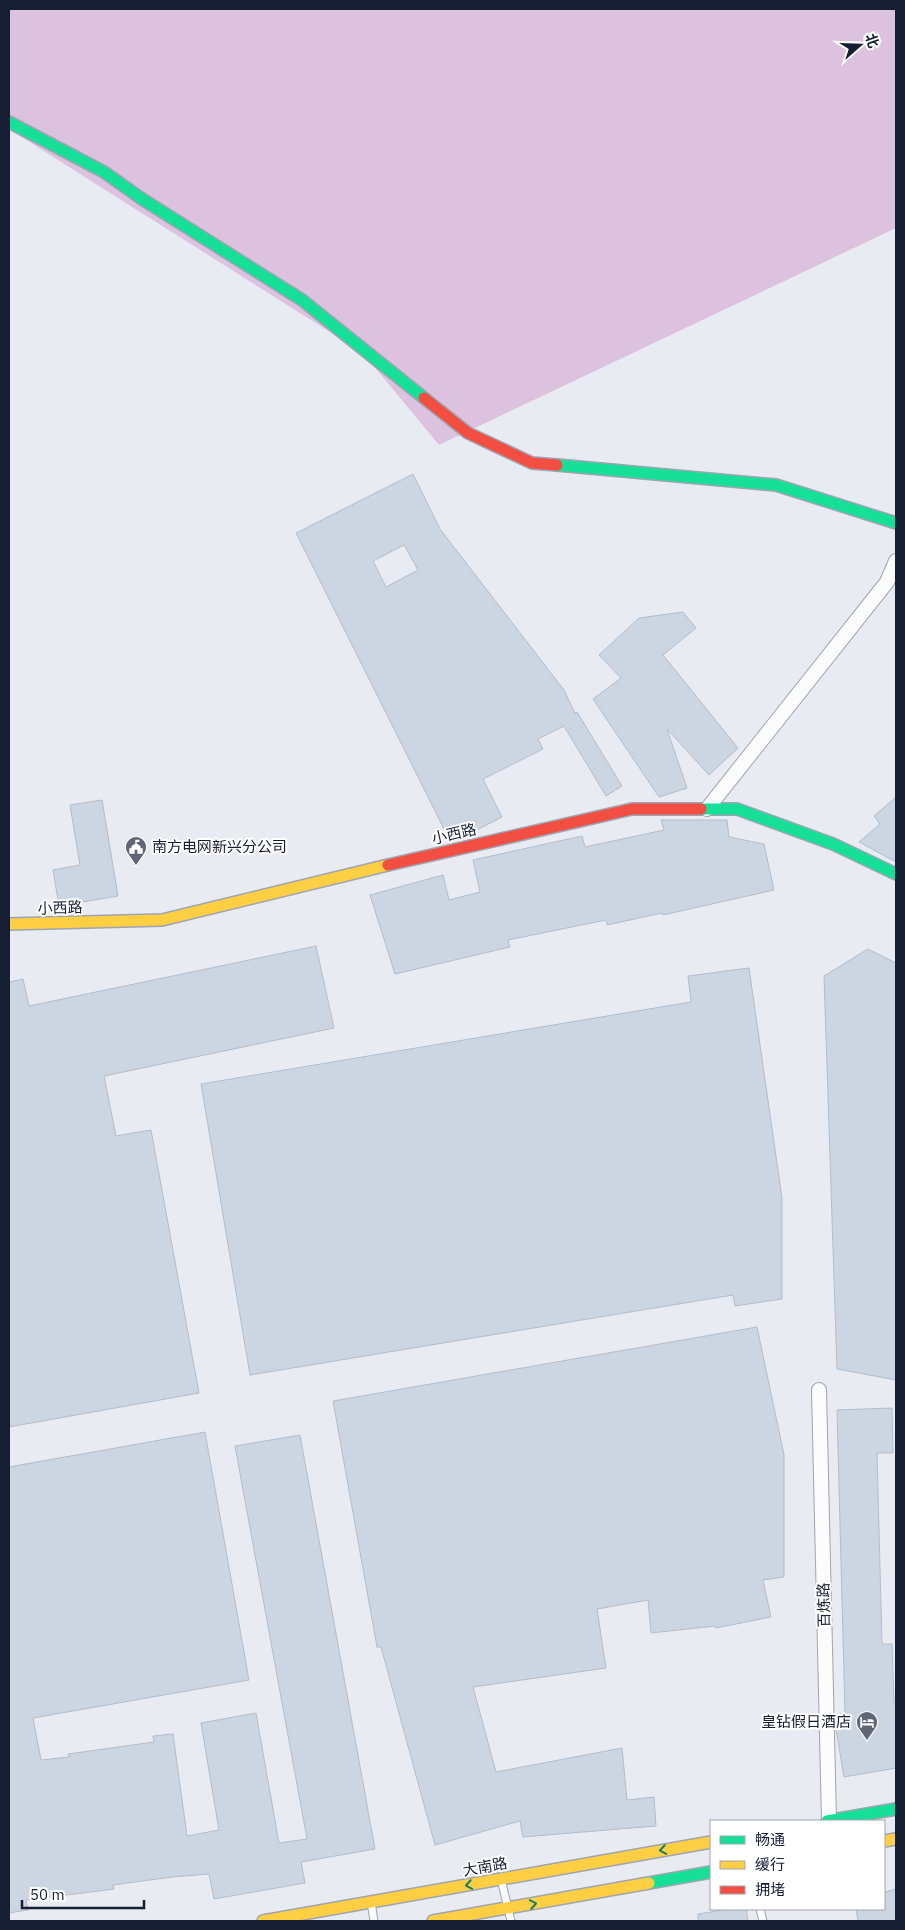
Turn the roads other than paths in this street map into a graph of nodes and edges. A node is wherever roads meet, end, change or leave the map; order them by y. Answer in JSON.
{"nodes":[{"id":1,"x":9,"y":122,"type":"edge"},
{"id":2,"x":896,"y":522,"type":"edge"},
{"id":3,"x":896,"y":561,"type":"edge"},
{"id":4,"x":707,"y":809,"type":"junction"},
{"id":5,"x":896,"y":874,"type":"edge"},
{"id":6,"x":9,"y":924,"type":"edge"},
{"id":7,"x":819,"y":1390,"type":"dead end"},
{"id":8,"x":896,"y":1809,"type":"edge"},
{"id":9,"x":828,"y":1820,"type":"edge"},
{"id":10,"x":834,"y":1820,"type":"edge"},
{"id":11,"x":710,"y":1842,"type":"edge"},
{"id":12,"x":710,"y":1872,"type":"edge"},
{"id":13,"x":500,"y":1879,"type":"junction"},
{"id":14,"x":371,"y":1902,"type":"junction"},
{"id":15,"x":508,"y":1908,"type":"junction"},
{"id":16,"x":263,"y":1921,"type":"edge"},
{"id":17,"x":374,"y":1921,"type":"edge"},
{"id":18,"x":433,"y":1921,"type":"edge"},
{"id":19,"x":511,"y":1921,"type":"edge"}],
"edges":[{"from":1,"to":2,"type":"street"},
{"from":3,"to":4,"type":"street"},
{"from":4,"to":5,"type":"street","name":"小西路"},
{"from":4,"to":6,"type":"street","name":"小西路"},
{"from":7,"to":9,"type":"street","name":"百炼路"},
{"from":8,"to":10,"type":"street"},
{"from":11,"to":13,"type":"street","name":"大南路","one_way":true},
{"from":15,"to":12,"type":"street","one_way":true},
{"from":13,"to":14,"type":"street","name":"大南路","one_way":true},
{"from":13,"to":15,"type":"lane"},
{"from":14,"to":16,"type":"street","name":"大南路"},
{"from":14,"to":17,"type":"lane"},
{"from":15,"to":18,"type":"street"},
{"from":15,"to":19,"type":"lane"}]}
